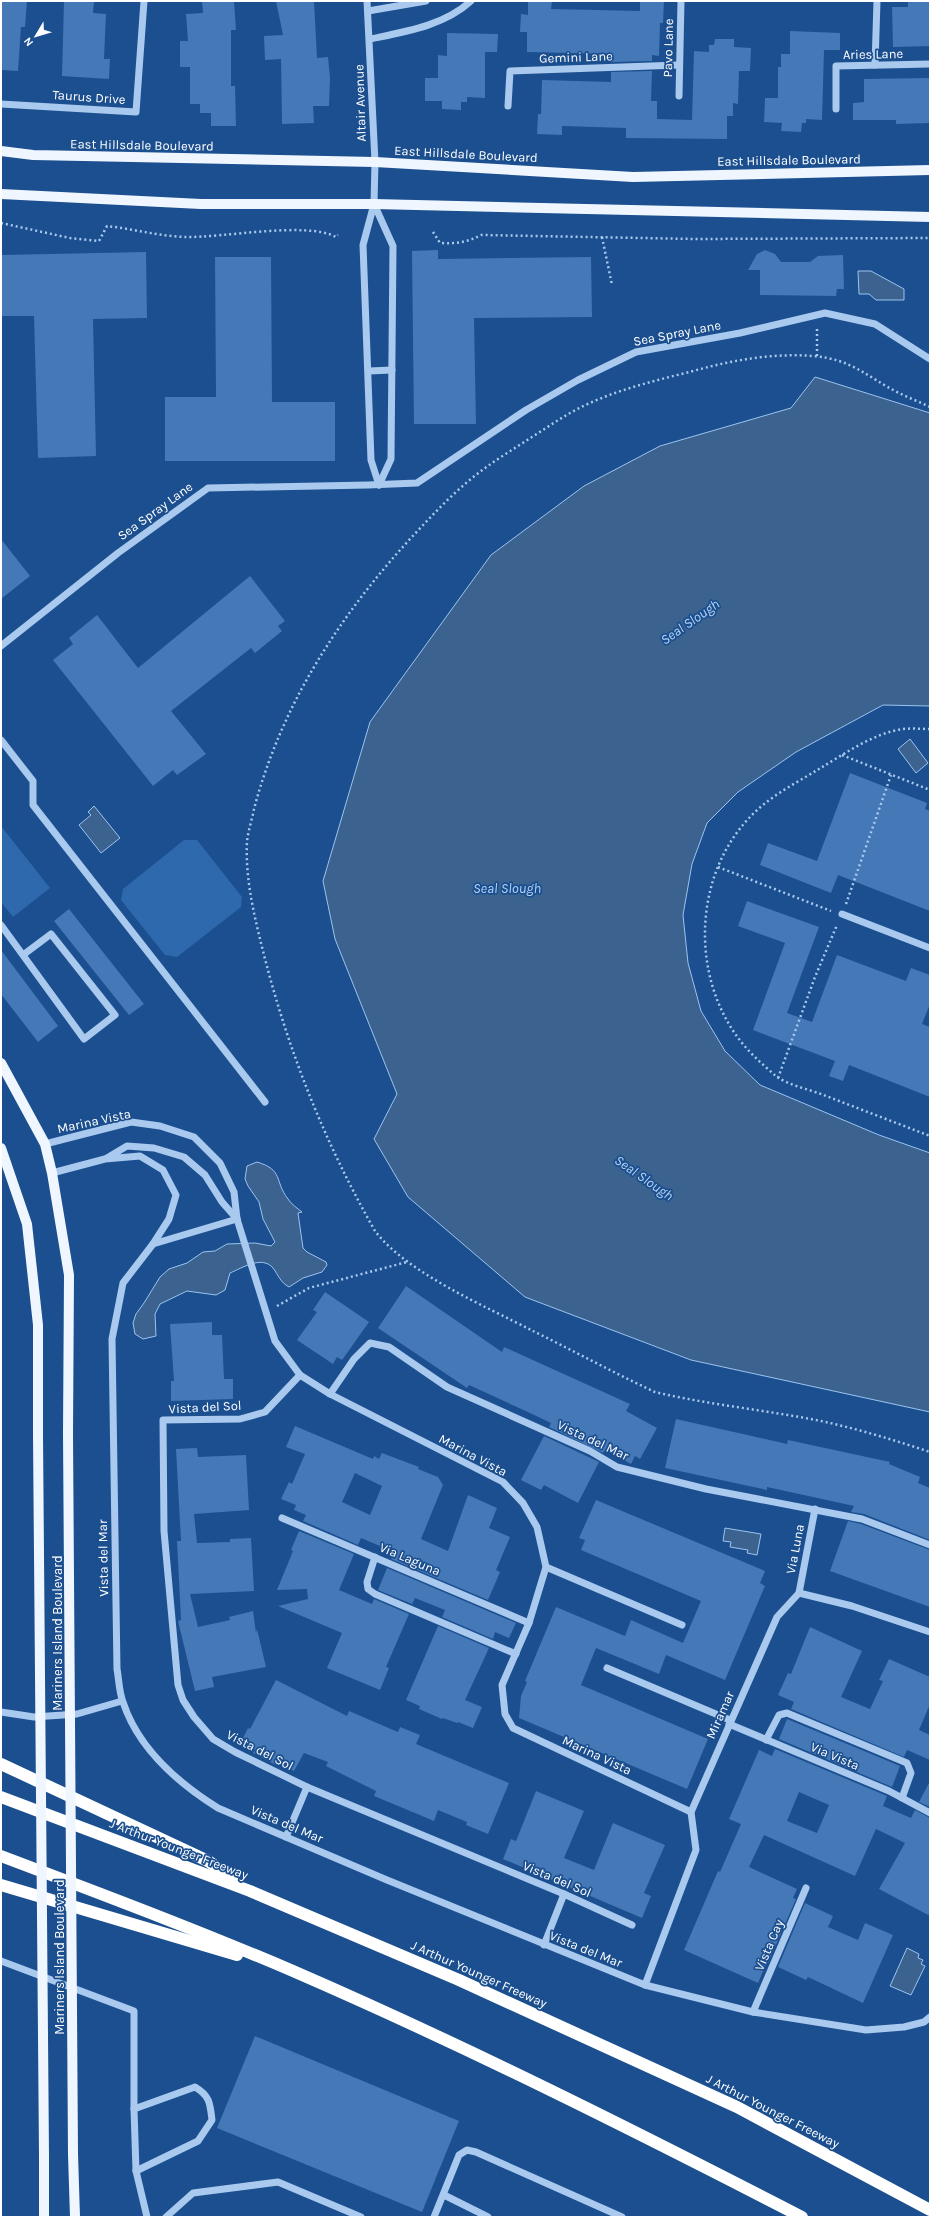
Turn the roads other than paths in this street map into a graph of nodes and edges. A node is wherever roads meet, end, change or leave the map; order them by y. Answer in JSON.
{"nodes":[{"id":1,"x":144,"y":1,"type":"edge"},
{"id":2,"x":367,"y":1,"type":"edge"},
{"id":3,"x":426,"y":1,"type":"edge"},
{"id":4,"x":471,"y":1,"type":"edge"},
{"id":5,"x":681,"y":1,"type":"edge"},
{"id":6,"x":877,"y":1,"type":"edge"},
{"id":7,"x":368,"y":11,"type":"junction"},
{"id":8,"x":370,"y":39,"type":"junction"},
{"id":9,"x":930,"y":64,"type":"edge"},
{"id":10,"x":679,"y":65,"type":"junction"},
{"id":11,"x":875,"y":65,"type":"junction"},
{"id":12,"x":679,"y":96,"type":"dead end"},
{"id":13,"x":1,"y":104,"type":"edge"},
{"id":14,"x":508,"y":106,"type":"dead end"},
{"id":15,"x":836,"y":109,"type":"dead end"},
{"id":16,"x":1,"y":151,"type":"edge"},
{"id":17,"x":374,"y":162,"type":"junction"},
{"id":18,"x":930,"y":170,"type":"edge"},
{"id":19,"x":1,"y":194,"type":"edge"},
{"id":20,"x":374,"y":204,"type":"junction"},
{"id":21,"x":930,"y":217,"type":"edge"},
{"id":22,"x":930,"y":359,"type":"edge"},
{"id":23,"x":392,"y":370,"type":"junction"},
{"id":24,"x":369,"y":371,"type":"junction"},
{"id":25,"x":379,"y":484,"type":"junction"},
{"id":26,"x":1,"y":646,"type":"edge"},
{"id":27,"x":1,"y":740,"type":"edge"},
{"id":28,"x":842,"y":914,"type":"road end"},
{"id":29,"x":1,"y":925,"type":"edge"},
{"id":30,"x":930,"y":948,"type":"edge"},
{"id":31,"x":22,"y":955,"type":"junction"},
{"id":32,"x":1,"y":1063,"type":"edge"},
{"id":33,"x":265,"y":1102,"type":"dead end"},
{"id":34,"x":45,"y":1144,"type":"junction"},
{"id":35,"x":1,"y":1148,"type":"edge"},
{"id":36,"x":105,"y":1159,"type":"junction"},
{"id":37,"x":5,"y":1167,"type":"edge"},
{"id":38,"x":52,"y":1172,"type":"junction"},
{"id":39,"x":237,"y":1219,"type":"junction"},
{"id":40,"x":153,"y":1244,"type":"junction"},
{"id":41,"x":300,"y":1375,"type":"junction"},
{"id":42,"x":330,"y":1394,"type":"junction"},
{"id":43,"x":815,"y":1509,"type":"junction"},
{"id":44,"x":282,"y":1518,"type":"dead end"},
{"id":45,"x":930,"y":1545,"type":"edge"},
{"id":46,"x":375,"y":1557,"type":"junction"},
{"id":47,"x":546,"y":1567,"type":"junction"},
{"id":48,"x":799,"y":1593,"type":"junction"},
{"id":49,"x":529,"y":1623,"type":"junction"},
{"id":50,"x":682,"y":1625,"type":"dead end"},
{"id":51,"x":930,"y":1632,"type":"edge"},
{"id":52,"x":516,"y":1654,"type":"junction"},
{"id":53,"x":606,"y":1668,"type":"dead end"},
{"id":54,"x":122,"y":1701,"type":"junction"},
{"id":55,"x":1,"y":1712,"type":"edge"},
{"id":56,"x":730,"y":1722,"type":"junction"},
{"id":57,"x":766,"y":1740,"type":"junction"},
{"id":58,"x":1,"y":1764,"type":"edge"},
{"id":59,"x":307,"y":1787,"type":"junction"},
{"id":60,"x":1,"y":1796,"type":"edge"},
{"id":61,"x":902,"y":1798,"type":"junction"},
{"id":62,"x":691,"y":1812,"type":"junction"},
{"id":63,"x":930,"y":1813,"type":"edge"},
{"id":64,"x":286,"y":1837,"type":"junction"},
{"id":65,"x":1,"y":1856,"type":"edge"},
{"id":66,"x":1,"y":1885,"type":"edge"},
{"id":67,"x":806,"y":1888,"type":"dead end"},
{"id":68,"x":250,"y":1891,"type":"junction"},
{"id":69,"x":564,"y":1894,"type":"junction"},
{"id":70,"x":632,"y":1925,"type":"dead end"},
{"id":71,"x":544,"y":1944,"type":"junction"},
{"id":72,"x":1,"y":1961,"type":"edge"},
{"id":73,"x":294,"y":1972,"type":"junction"},
{"id":74,"x":646,"y":1985,"type":"junction"},
{"id":75,"x":753,"y":2012,"type":"junction"},
{"id":76,"x":930,"y":2017,"type":"edge"},
{"id":77,"x":134,"y":2109,"type":"junction"},
{"id":78,"x":136,"y":2171,"type":"junction"},
{"id":79,"x":444,"y":2195,"type":"junction"},
{"id":80,"x":930,"y":2210,"type":"edge"},
{"id":81,"x":44,"y":2217,"type":"edge"},
{"id":82,"x":74,"y":2217,"type":"edge"},
{"id":83,"x":147,"y":2217,"type":"edge"},
{"id":84,"x":166,"y":2217,"type":"edge"},
{"id":85,"x":361,"y":2217,"type":"edge"},
{"id":86,"x":434,"y":2217,"type":"edge"},
{"id":87,"x":488,"y":2217,"type":"edge"},
{"id":88,"x":622,"y":2217,"type":"edge"},
{"id":89,"x":802,"y":2217,"type":"edge"}],
"edges":[{"from":1,"to":13,"type":"street","name":"Taurus Drive"},
{"from":2,"to":7,"type":"street","name":"Altair Avenue"},
{"from":3,"to":7,"type":"street"},
{"from":4,"to":8,"type":"street"},
{"from":5,"to":10,"type":"street","name":"Pavo Lane"},
{"from":6,"to":11,"type":"street"},
{"from":7,"to":8,"type":"street","name":"Altair Avenue"},
{"from":8,"to":17,"type":"street","name":"Altair Avenue"},
{"from":9,"to":11,"type":"street","name":"Aries Lane"},
{"from":10,"to":12,"type":"street","name":"Pavo Lane"},
{"from":10,"to":14,"type":"street","name":"Gemini Lane"},
{"from":11,"to":15,"type":"street","name":"Aries Lane"},
{"from":16,"to":17,"type":"main road","name":"East Hillsdale Boulevard"},
{"from":17,"to":18,"type":"main road","name":"East Hillsdale Boulevard"},
{"from":17,"to":20,"type":"street","name":"Altair Avenue"},
{"from":19,"to":20,"type":"main road"},
{"from":20,"to":21,"type":"main road"},
{"from":20,"to":23,"type":"street"},
{"from":20,"to":24,"type":"street"},
{"from":22,"to":25,"type":"street","name":"Sea Spray Lane"},
{"from":23,"to":24,"type":"street"},
{"from":23,"to":25,"type":"street"},
{"from":24,"to":25,"type":"street"},
{"from":25,"to":26,"type":"street","name":"Sea Spray Lane"},
{"from":27,"to":33,"type":"street"},
{"from":28,"to":30,"type":"street"},
{"from":29,"to":31,"type":"street"},
{"from":31,"to":31,"type":"street"},
{"from":32,"to":34,"type":"main road","name":"Mariners Island Boulevard"},
{"from":34,"to":38,"type":"main road","name":"Mariners Island Boulevard"},
{"from":34,"to":39,"type":"street","name":"Marina Vista"},
{"from":35,"to":37,"type":"main road","name":"Mariners Island Boulevard"},
{"from":36,"to":38,"type":"street","name":"Vista del Mar"},
{"from":36,"to":39,"type":"street","name":"Marina Vista"},
{"from":36,"to":40,"type":"street","name":"Vista del Mar"},
{"from":37,"to":81,"type":"main road","name":"Mariners Island Boulevard","bridge":true},
{"from":38,"to":82,"type":"main road","name":"Mariners Island Boulevard","bridge":true},
{"from":39,"to":40,"type":"street"},
{"from":39,"to":41,"type":"street","name":"Marina Vista"},
{"from":40,"to":54,"type":"street","name":"Vista del Mar"},
{"from":41,"to":42,"type":"street","name":"Marina Vista"},
{"from":41,"to":59,"type":"street","name":"Vista del Sol"},
{"from":42,"to":43,"type":"street","name":"Vista del Mar"},
{"from":42,"to":47,"type":"street","name":"Marina Vista"},
{"from":43,"to":45,"type":"street","name":"Vista del Mar"},
{"from":43,"to":48,"type":"street","name":"Via Luna"},
{"from":44,"to":46,"type":"street","name":"Via Laguna"},
{"from":46,"to":49,"type":"street","name":"Via Laguna"},
{"from":46,"to":52,"type":"street"},
{"from":47,"to":49,"type":"street","name":"Marina Vista"},
{"from":47,"to":50,"type":"street"},
{"from":48,"to":51,"type":"street"},
{"from":48,"to":56,"type":"street","name":"Miramar"},
{"from":49,"to":52,"type":"street","name":"Marina Vista"},
{"from":52,"to":62,"type":"street","name":"Marina Vista"},
{"from":53,"to":56,"type":"street","name":"Via Vista"},
{"from":54,"to":55,"type":"street"},
{"from":54,"to":64,"type":"street","name":"Vista del Mar"},
{"from":56,"to":57,"type":"street","name":"Via Vista"},
{"from":56,"to":62,"type":"street","name":"Miramar"},
{"from":57,"to":61,"type":"street","name":"Via Vista"},
{"from":57,"to":61,"type":"street"},
{"from":58,"to":68,"type":"highway"},
{"from":59,"to":64,"type":"street"},
{"from":59,"to":69,"type":"street","name":"Vista del Sol"},
{"from":60,"to":68,"type":"highway","name":"J Arthur Younger Freeway"},
{"from":61,"to":63,"type":"street","name":"Via Vista"},
{"from":62,"to":74,"type":"street"},
{"from":64,"to":71,"type":"street","name":"Vista del Mar"},
{"from":65,"to":73,"type":"highway"},
{"from":66,"to":73,"type":"highway"},
{"from":67,"to":75,"type":"street","name":"Vista Cay"},
{"from":68,"to":80,"type":"highway","name":"J Arthur Younger Freeway"},
{"from":69,"to":70,"type":"street","name":"Vista del Sol"},
{"from":69,"to":71,"type":"street","name":"Vista del Sol"},
{"from":71,"to":74,"type":"street","name":"Vista del Mar"},
{"from":72,"to":77,"type":"street"},
{"from":73,"to":89,"type":"highway"},
{"from":74,"to":75,"type":"street","name":"Vista del Mar"},
{"from":75,"to":76,"type":"street","name":"Vista del Mar"},
{"from":77,"to":78,"type":"street"},
{"from":77,"to":78,"type":"street"},
{"from":78,"to":83,"type":"street"},
{"from":79,"to":86,"type":"street"},
{"from":79,"to":87,"type":"street"},
{"from":79,"to":88,"type":"street"},
{"from":84,"to":85,"type":"street"}]}
